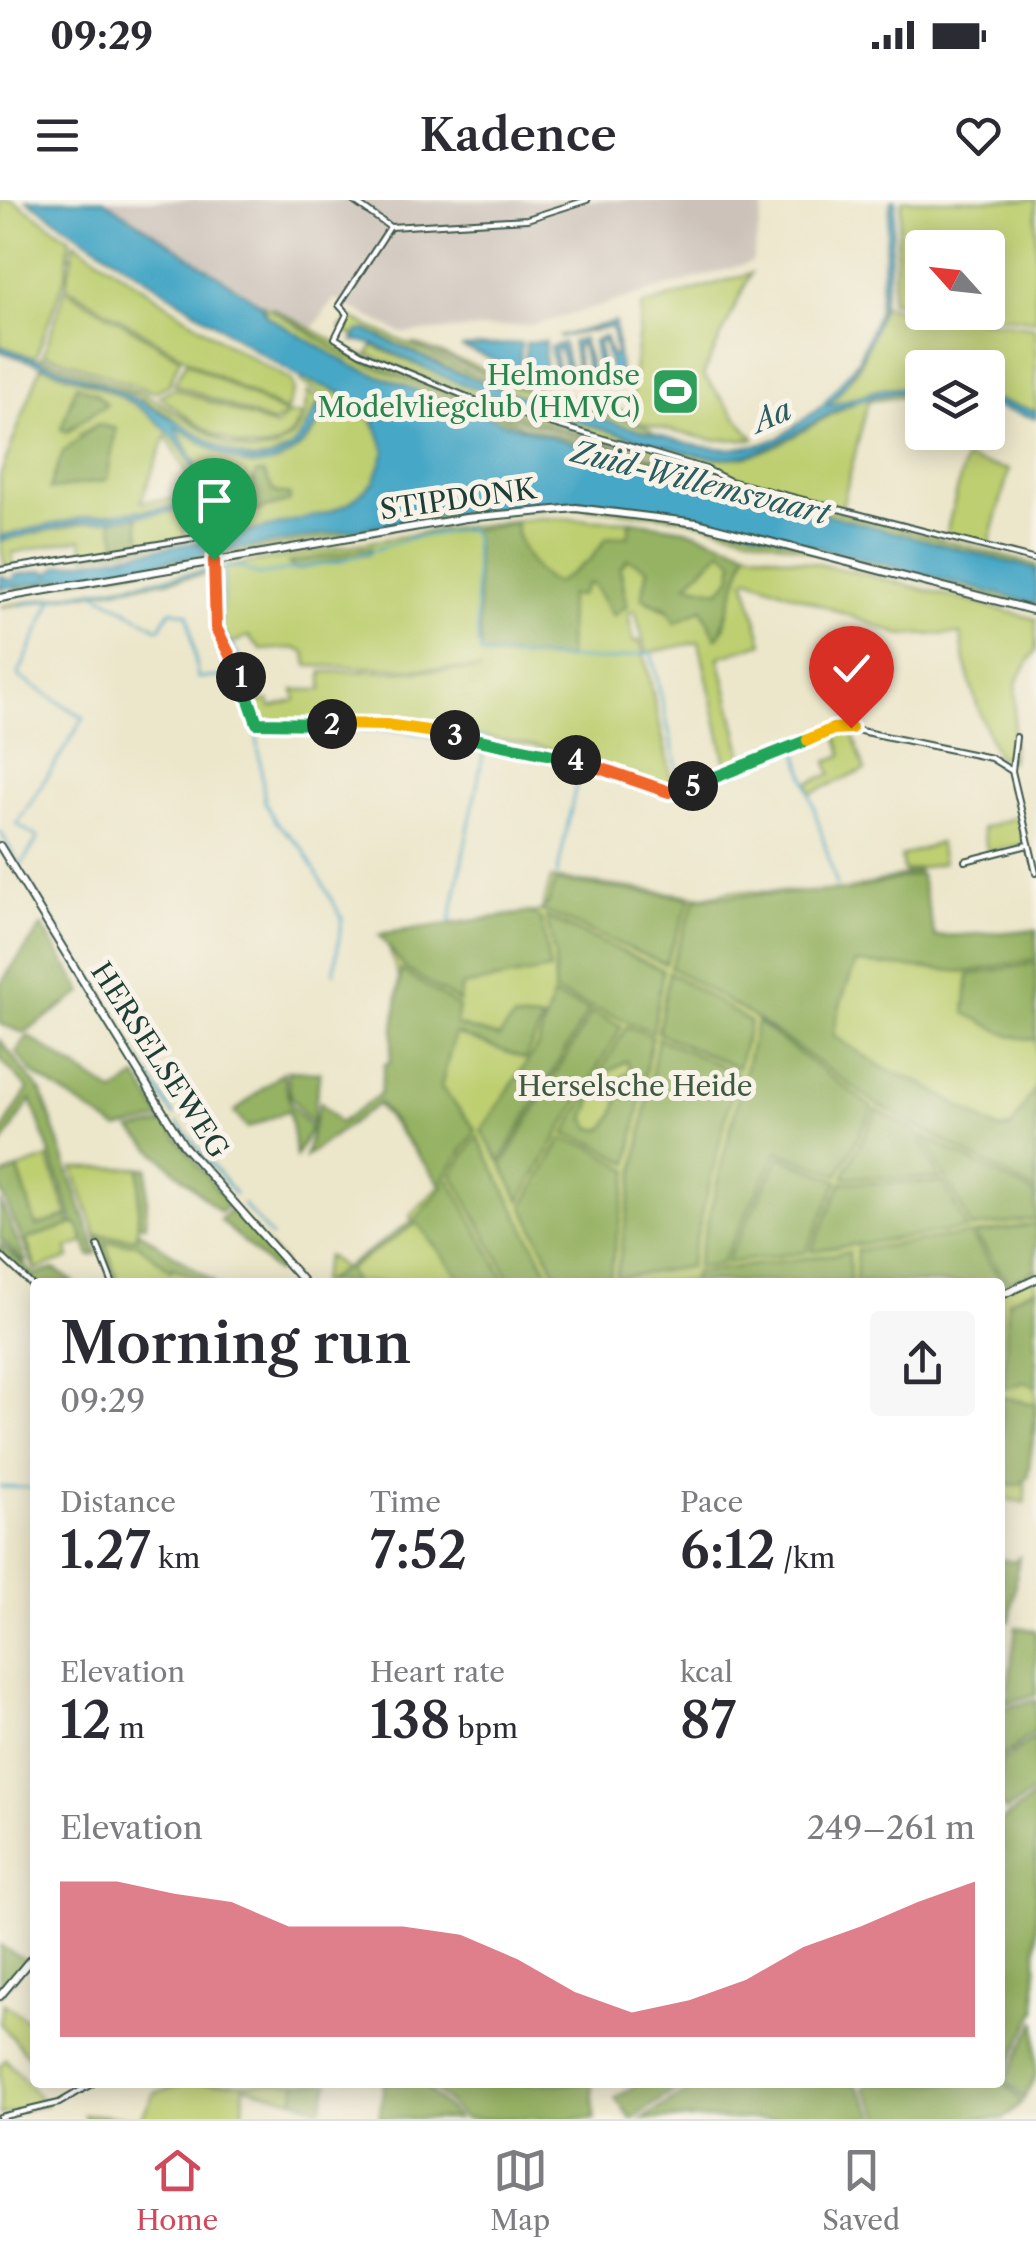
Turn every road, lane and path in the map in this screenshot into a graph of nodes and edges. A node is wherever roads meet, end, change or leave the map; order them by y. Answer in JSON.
{"nodes":[{"id":1,"x":352,"y":200,"type":"edge"},
{"id":2,"x":587,"y":200,"type":"edge"},
{"id":3,"x":390,"y":227,"type":"junction"},
{"id":4,"x":213,"y":535,"type":"dead end"},
{"id":5,"x":217,"y":559,"type":"junction"},
{"id":6,"x":1036,"y":560,"type":"edge"},
{"id":7,"x":0,"y":570,"type":"edge"},
{"id":8,"x":0,"y":598,"type":"edge"},
{"id":9,"x":1036,"y":611,"type":"edge"},
{"id":10,"x":1016,"y":738,"type":"dead end"},
{"id":11,"x":1012,"y":771,"type":"junction"},
{"id":12,"x":1028,"y":845,"type":"junction"},
{"id":13,"x":0,"y":846,"type":"edge"},
{"id":14,"x":965,"y":861,"type":"dead end"},
{"id":15,"x":1036,"y":874,"type":"edge"},
{"id":16,"x":98,"y":1246,"type":"dead end"},
{"id":17,"x":0,"y":1255,"type":"edge"},
{"id":18,"x":110,"y":1278,"type":"edge"},
{"id":19,"x":300,"y":1278,"type":"edge"},
{"id":20,"x":1036,"y":1280,"type":"edge"},
{"id":21,"x":30,"y":1283,"type":"edge"},
{"id":22,"x":1005,"y":1294,"type":"edge"},
{"id":23,"x":30,"y":1960,"type":"edge"},
{"id":24,"x":0,"y":1996,"type":"edge"},
{"id":25,"x":85,"y":2088,"type":"edge"},
{"id":26,"x":34,"y":2111,"type":"junction"},
{"id":27,"x":0,"y":2118,"type":"edge"},
{"id":28,"x":34,"y":2119,"type":"edge"}],
"edges":[{"from":1,"to":3,"type":"street"},
{"from":2,"to":3,"type":"street"},
{"from":3,"to":6,"type":"street"},
{"from":4,"to":7,"type":"street"},
{"from":5,"to":8,"type":"main road","name":"STIPDONK"},
{"from":5,"to":9,"type":"main road","name":"STIPDONK"},
{"from":5,"to":11,"type":"street"},
{"from":10,"to":11,"type":"street"},
{"from":11,"to":12,"type":"street"},
{"from":12,"to":14,"type":"street"},
{"from":12,"to":15,"type":"street"},
{"from":13,"to":19,"type":"main road","name":"HERSELSEWEG"},
{"from":16,"to":18,"type":"street"},
{"from":17,"to":21,"type":"street"},
{"from":20,"to":22,"type":"main road"},
{"from":23,"to":24,"type":"main road"},
{"from":25,"to":26,"type":"street"},
{"from":26,"to":27,"type":"street"},
{"from":26,"to":28,"type":"street"}]}
